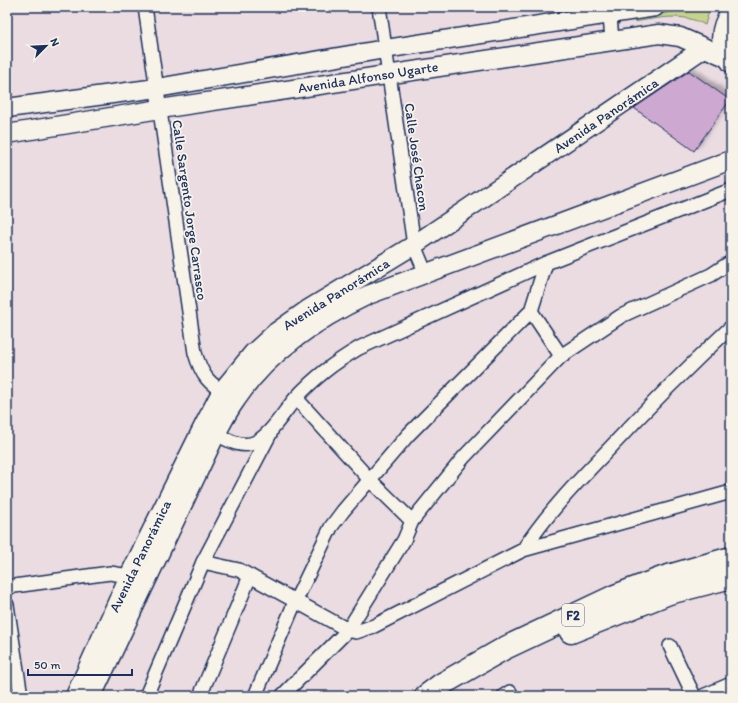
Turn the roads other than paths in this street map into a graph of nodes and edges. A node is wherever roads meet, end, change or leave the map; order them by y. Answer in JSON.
{"nodes":[{"id":1,"x":145,"y":7,"type":"edge"},
{"id":2,"x":379,"y":7,"type":"edge"},
{"id":3,"x":655,"y":7,"type":"edge"},
{"id":4,"x":609,"y":10,"type":"edge"},
{"id":5,"x":731,"y":11,"type":"edge"},
{"id":6,"x":612,"y":40,"type":"junction"},
{"id":7,"x":704,"y":48,"type":"junction"},
{"id":8,"x":385,"y":49,"type":"junction"},
{"id":9,"x":729,"y":60,"type":"edge"},
{"id":10,"x":389,"y":74,"type":"junction"},
{"id":11,"x":157,"y":88,"type":"junction"},
{"id":12,"x":7,"y":108,"type":"edge"},
{"id":13,"x":160,"y":109,"type":"junction"},
{"id":14,"x":7,"y":134,"type":"edge"},
{"id":15,"x":731,"y":160,"type":"edge"},
{"id":16,"x":731,"y":190,"type":"edge"},
{"id":17,"x":414,"y":245,"type":"junction"},
{"id":18,"x":731,"y":262,"type":"edge"},
{"id":19,"x":546,"y":263,"type":"junction"},
{"id":20,"x":426,"y":274,"type":"junction"},
{"id":21,"x":531,"y":311,"type":"junction"},
{"id":22,"x":731,"y":327,"type":"edge"},
{"id":23,"x":561,"y":356,"type":"junction"},
{"id":24,"x":228,"y":396,"type":"junction"},
{"id":25,"x":296,"y":398,"type":"junction"},
{"id":26,"x":276,"y":424,"type":"junction"},
{"id":27,"x":216,"y":434,"type":"junction"},
{"id":28,"x":370,"y":480,"type":"junction"},
{"id":29,"x":731,"y":492,"type":"edge"},
{"id":30,"x":412,"y":521,"type":"junction"},
{"id":31,"x":523,"y":550,"type":"junction"},
{"id":32,"x":731,"y":558,"type":"edge"},
{"id":33,"x":203,"y":562,"type":"junction"},
{"id":34,"x":129,"y":576,"type":"junction"},
{"id":35,"x":250,"y":576,"type":"junction"},
{"id":36,"x":731,"y":577,"type":"edge"},
{"id":37,"x":7,"y":587,"type":"edge"},
{"id":38,"x":295,"y":602,"type":"junction"},
{"id":39,"x":7,"y":604,"type":"edge"},
{"id":40,"x":348,"y":630,"type":"junction"},
{"id":41,"x":670,"y":646,"type":"dead end"},
{"id":42,"x":731,"y":684,"type":"edge"},
{"id":43,"x":21,"y":696,"type":"edge"},
{"id":44,"x":75,"y":696,"type":"edge"},
{"id":45,"x":92,"y":696,"type":"edge"},
{"id":46,"x":146,"y":696,"type":"edge"},
{"id":47,"x":200,"y":696,"type":"edge"},
{"id":48,"x":255,"y":696,"type":"edge"},
{"id":49,"x":282,"y":696,"type":"edge"},
{"id":50,"x":426,"y":696,"type":"edge"},
{"id":51,"x":452,"y":696,"type":"edge"},
{"id":52,"x":694,"y":696,"type":"edge"},
{"id":53,"x":702,"y":696,"type":"edge"}],
"edges":[{"from":1,"to":11,"type":"street","name":"Calle Sargento Jorge Carrasco"},
{"from":2,"to":8,"type":"street"},
{"from":3,"to":4,"type":"street","name":"Avenida Alfonso Ugarte"},
{"from":4,"to":6,"type":"street"},
{"from":4,"to":8,"type":"street","name":"Avenida Alfonso Ugarte"},
{"from":5,"to":9,"type":"street"},
{"from":6,"to":7,"type":"street","name":"Avenida Alfonso Ugarte"},
{"from":6,"to":10,"type":"street","name":"Avenida Alfonso Ugarte"},
{"from":7,"to":9,"type":"street","name":"Avenida Alfonso Ugarte"},
{"from":7,"to":17,"type":"street","name":"Avenida Panorámica"},
{"from":8,"to":10,"type":"street","name":"Calle José Chacon"},
{"from":8,"to":11,"type":"street","name":"Avenida Alfonso Ugarte"},
{"from":10,"to":13,"type":"street","name":"Avenida Alfonso Ugarte"},
{"from":10,"to":17,"type":"street","name":"Calle José Chacon"},
{"from":11,"to":12,"type":"street","name":"Avenida Alfonso Ugarte"},
{"from":11,"to":13,"type":"street","name":"Calle Sargento Jorge Carrasco"},
{"from":13,"to":14,"type":"street","name":"Avenida Alfonso Ugarte"},
{"from":13,"to":24,"type":"street","name":"Calle Sargento Jorge Carrasco"},
{"from":15,"to":20,"type":"street","name":"Avenida Panorámica"},
{"from":16,"to":19,"type":"street"},
{"from":17,"to":20,"type":"street","name":"Calle José Chacon"},
{"from":17,"to":24,"type":"street","name":"Avenida Panorámica"},
{"from":18,"to":23,"type":"street"},
{"from":19,"to":21,"type":"street"},
{"from":19,"to":25,"type":"street"},
{"from":20,"to":24,"type":"street","name":"Avenida Panorámica"},
{"from":21,"to":23,"type":"street"},
{"from":21,"to":28,"type":"street"},
{"from":22,"to":31,"type":"street"},
{"from":23,"to":30,"type":"street"},
{"from":24,"to":27,"type":"street","name":"Avenida Panorámica"},
{"from":24,"to":34,"type":"street","name":"Avenida Panorámica"},
{"from":25,"to":26,"type":"street"},
{"from":25,"to":28,"type":"street"},
{"from":26,"to":27,"type":"street"},
{"from":26,"to":33,"type":"street"},
{"from":27,"to":45,"type":"street","name":"Avenida Panorámica"},
{"from":28,"to":30,"type":"street"},
{"from":28,"to":38,"type":"street"},
{"from":29,"to":31,"type":"street"},
{"from":30,"to":40,"type":"street"},
{"from":31,"to":40,"type":"street"},
{"from":32,"to":50,"type":"highway","number":"F2"},
{"from":33,"to":35,"type":"street"},
{"from":33,"to":46,"type":"street"},
{"from":34,"to":37,"type":"street"},
{"from":34,"to":44,"type":"street","name":"Avenida Panorámica"},
{"from":35,"to":38,"type":"street"},
{"from":35,"to":47,"type":"street"},
{"from":36,"to":51,"type":"highway","number":"F2"},
{"from":38,"to":40,"type":"street"},
{"from":38,"to":48,"type":"street"},
{"from":39,"to":43,"type":"street"},
{"from":40,"to":49,"type":"street"},
{"from":41,"to":52,"type":"street"},
{"from":42,"to":53,"type":"street"}]}
